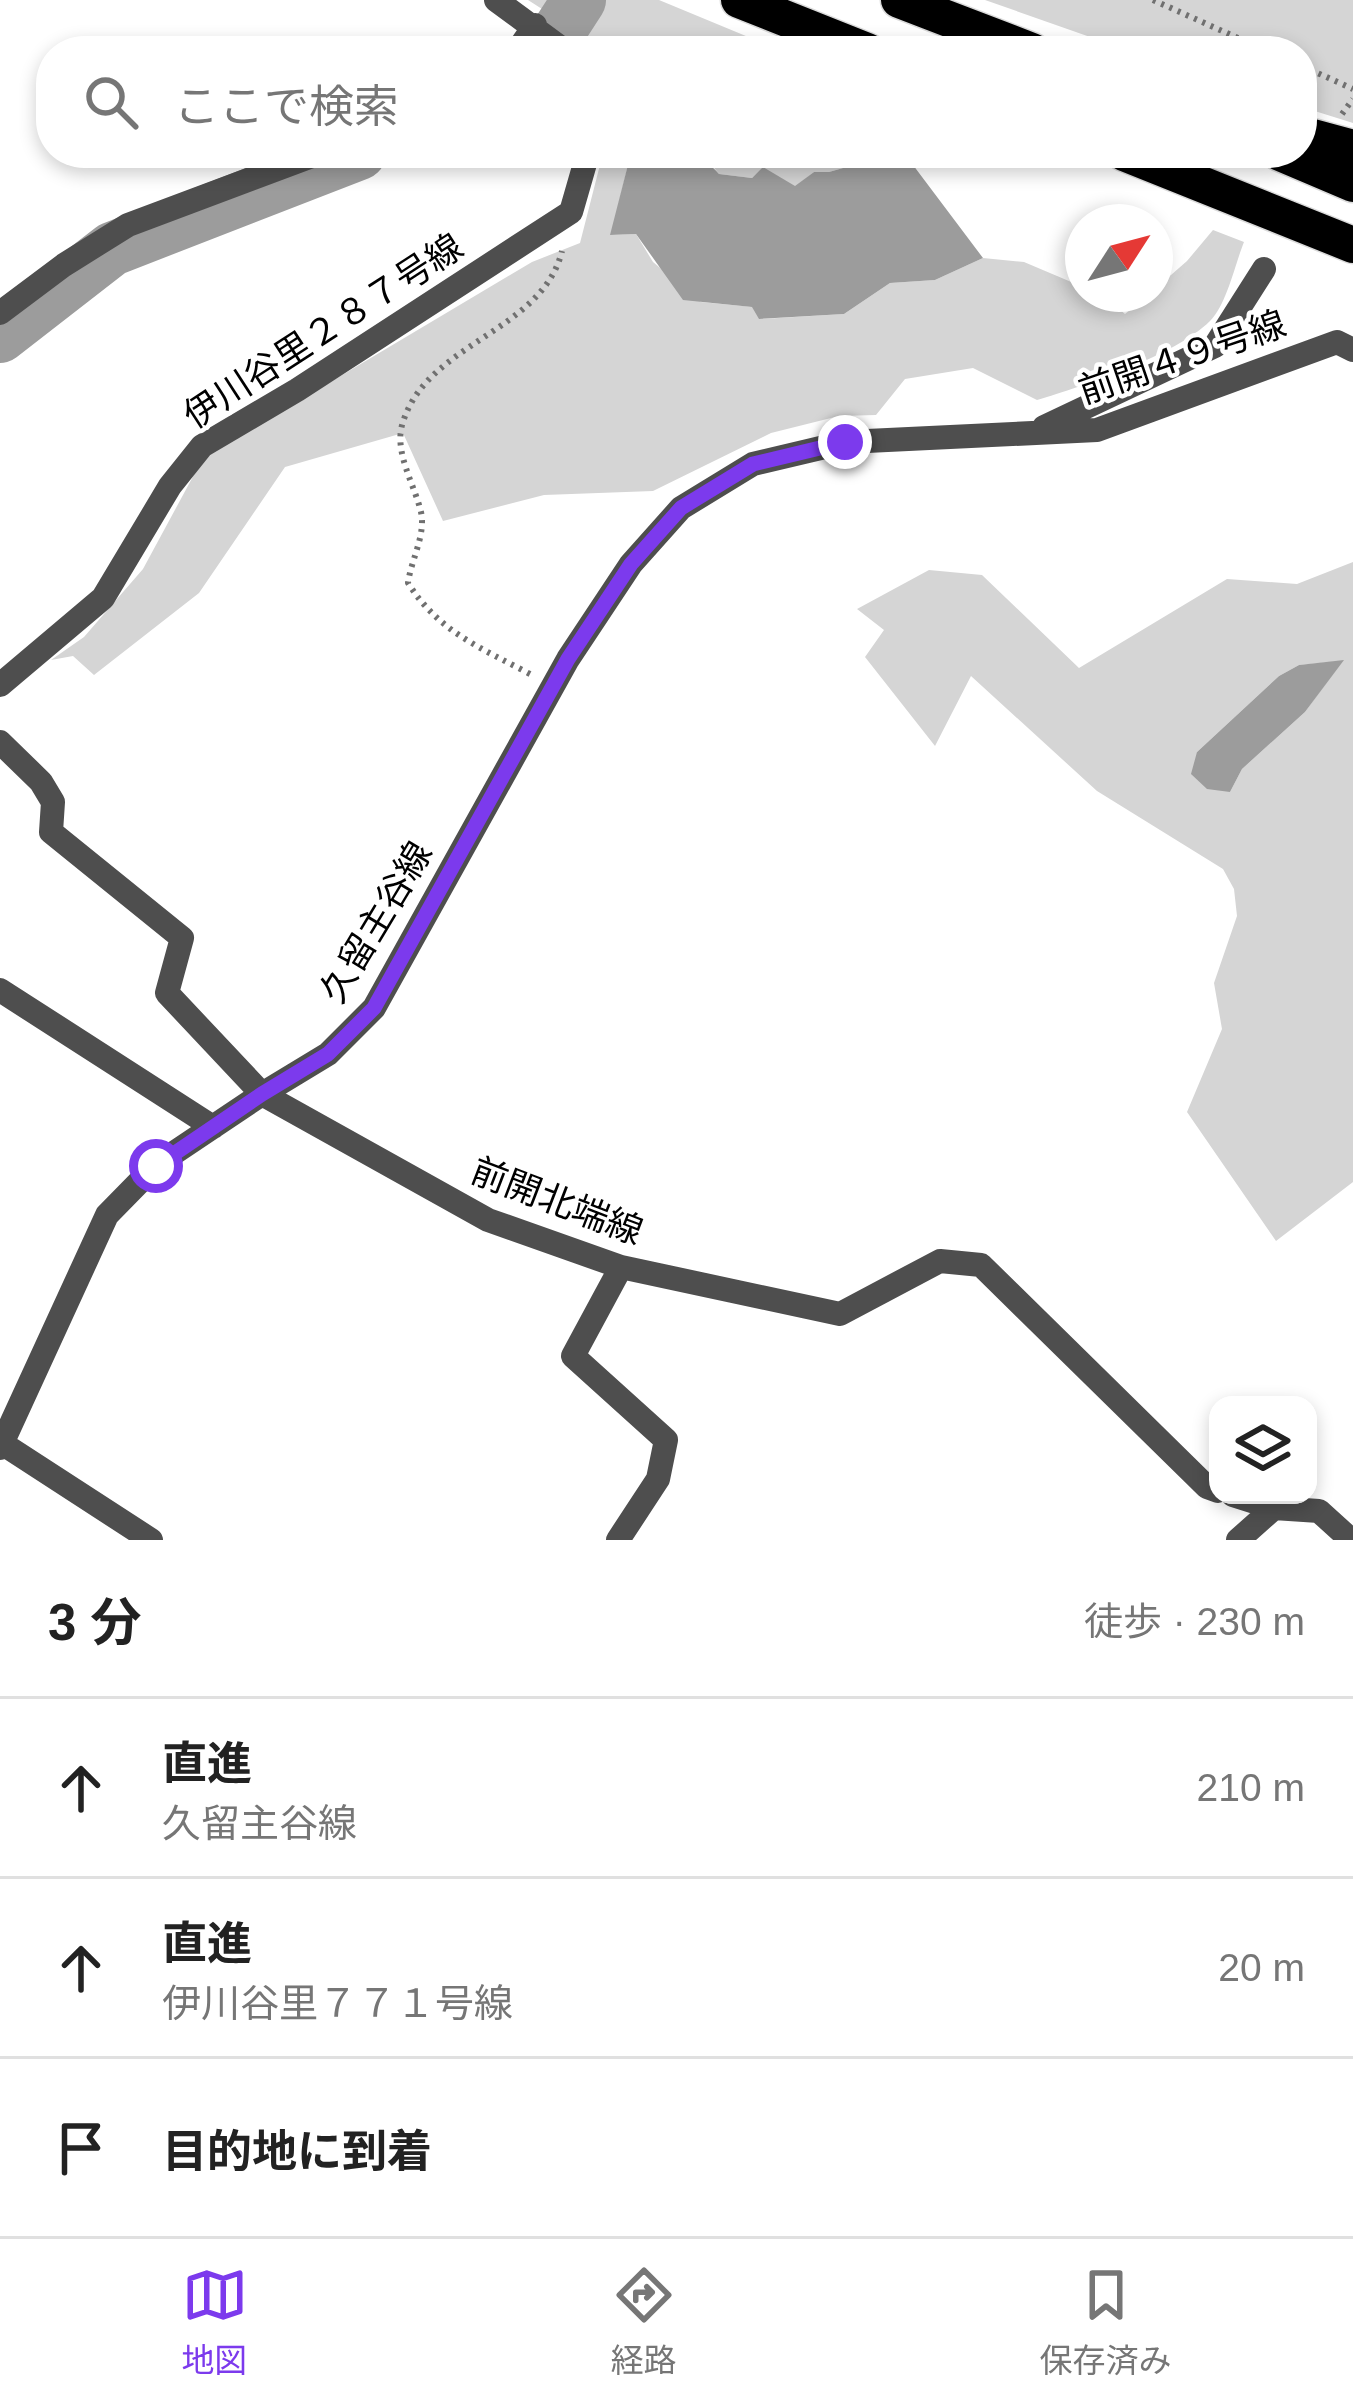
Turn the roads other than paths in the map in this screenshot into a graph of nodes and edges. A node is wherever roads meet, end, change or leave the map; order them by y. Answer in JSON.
{"nodes":[{"id":1,"x":496,"y":0,"type":"edge"},
{"id":2,"x":739,"y":0,"type":"edge"},
{"id":3,"x":899,"y":0,"type":"edge"},
{"id":4,"x":546,"y":36,"type":"edge"},
{"id":5,"x":829,"y":36,"type":"edge"},
{"id":6,"x":993,"y":36,"type":"edge"},
{"id":7,"x":1348,"y":131,"type":"edge"},
{"id":8,"x":1317,"y":133,"type":"edge"},
{"id":9,"x":280,"y":168,"type":"edge"},
{"id":10,"x":584,"y":168,"type":"edge"},
{"id":11,"x":1162,"y":168,"type":"edge"},
{"id":12,"x":1315,"y":168,"type":"edge"},
{"id":13,"x":1353,"y":184,"type":"edge"},
{"id":14,"x":1222,"y":192,"type":"junction"},
{"id":15,"x":1353,"y":245,"type":"edge"},
{"id":16,"x":1353,"y":267,"type":"edge"},
{"id":17,"x":1264,"y":269,"type":"dead end"},
{"id":18,"x":0,"y":313,"type":"edge"},
{"id":19,"x":1353,"y":350,"type":"edge"},
{"id":20,"x":1031,"y":434,"type":"junction"},
{"id":21,"x":753,"y":464,"type":"joint"},
{"id":22,"x":0,"y":685,"type":"edge"},
{"id":23,"x":0,"y":742,"type":"edge"},
{"id":24,"x":0,"y":990,"type":"edge"},
{"id":25,"x":262,"y":1094,"type":"junction"},
{"id":26,"x":213,"y":1126,"type":"junction"},
{"id":27,"x":621,"y":1268,"type":"junction"},
{"id":28,"x":1,"y":1445,"type":"edge"},
{"id":29,"x":1209,"y":1488,"type":"edge"},
{"id":30,"x":1261,"y":1504,"type":"edge"},
{"id":31,"x":1274,"y":1508,"type":"junction"},
{"id":32,"x":151,"y":1540,"type":"edge"},
{"id":33,"x":618,"y":1540,"type":"edge"},
{"id":34,"x":1238,"y":1540,"type":"edge"},
{"id":35,"x":1351,"y":1540,"type":"edge"}],
"edges":[{"from":1,"to":4,"type":"street"},
{"from":2,"to":5,"type":"highway"},
{"from":3,"to":6,"type":"highway"},
{"from":7,"to":8,"type":"highway"},
{"from":9,"to":18,"type":"street"},
{"from":10,"to":22,"type":"street","name":"伊川谷里２８７号線"},
{"from":11,"to":14,"type":"highway"},
{"from":12,"to":13,"type":"highway"},
{"from":14,"to":15,"type":"highway"},
{"from":14,"to":16,"type":"highway"},
{"from":17,"to":20,"type":"street"},
{"from":19,"to":20,"type":"street","name":"前開４９号線"},
{"from":20,"to":21,"type":"street","name":"前開４９号線"},
{"from":21,"to":25,"type":"street","name":"久留主谷線"},
{"from":23,"to":25,"type":"street","name":"前開北端線"},
{"from":24,"to":26,"type":"street"},
{"from":25,"to":26,"type":"street","name":"久留主谷線"},
{"from":25,"to":27,"type":"street","name":"前開北端線"},
{"from":26,"to":28,"type":"street","name":"久留主谷線"},
{"from":27,"to":29,"type":"street","name":"前開北端線"},
{"from":27,"to":33,"type":"street"},
{"from":28,"to":32,"type":"street"},
{"from":30,"to":31,"type":"street"},
{"from":31,"to":34,"type":"street"},
{"from":31,"to":35,"type":"street"}]}
